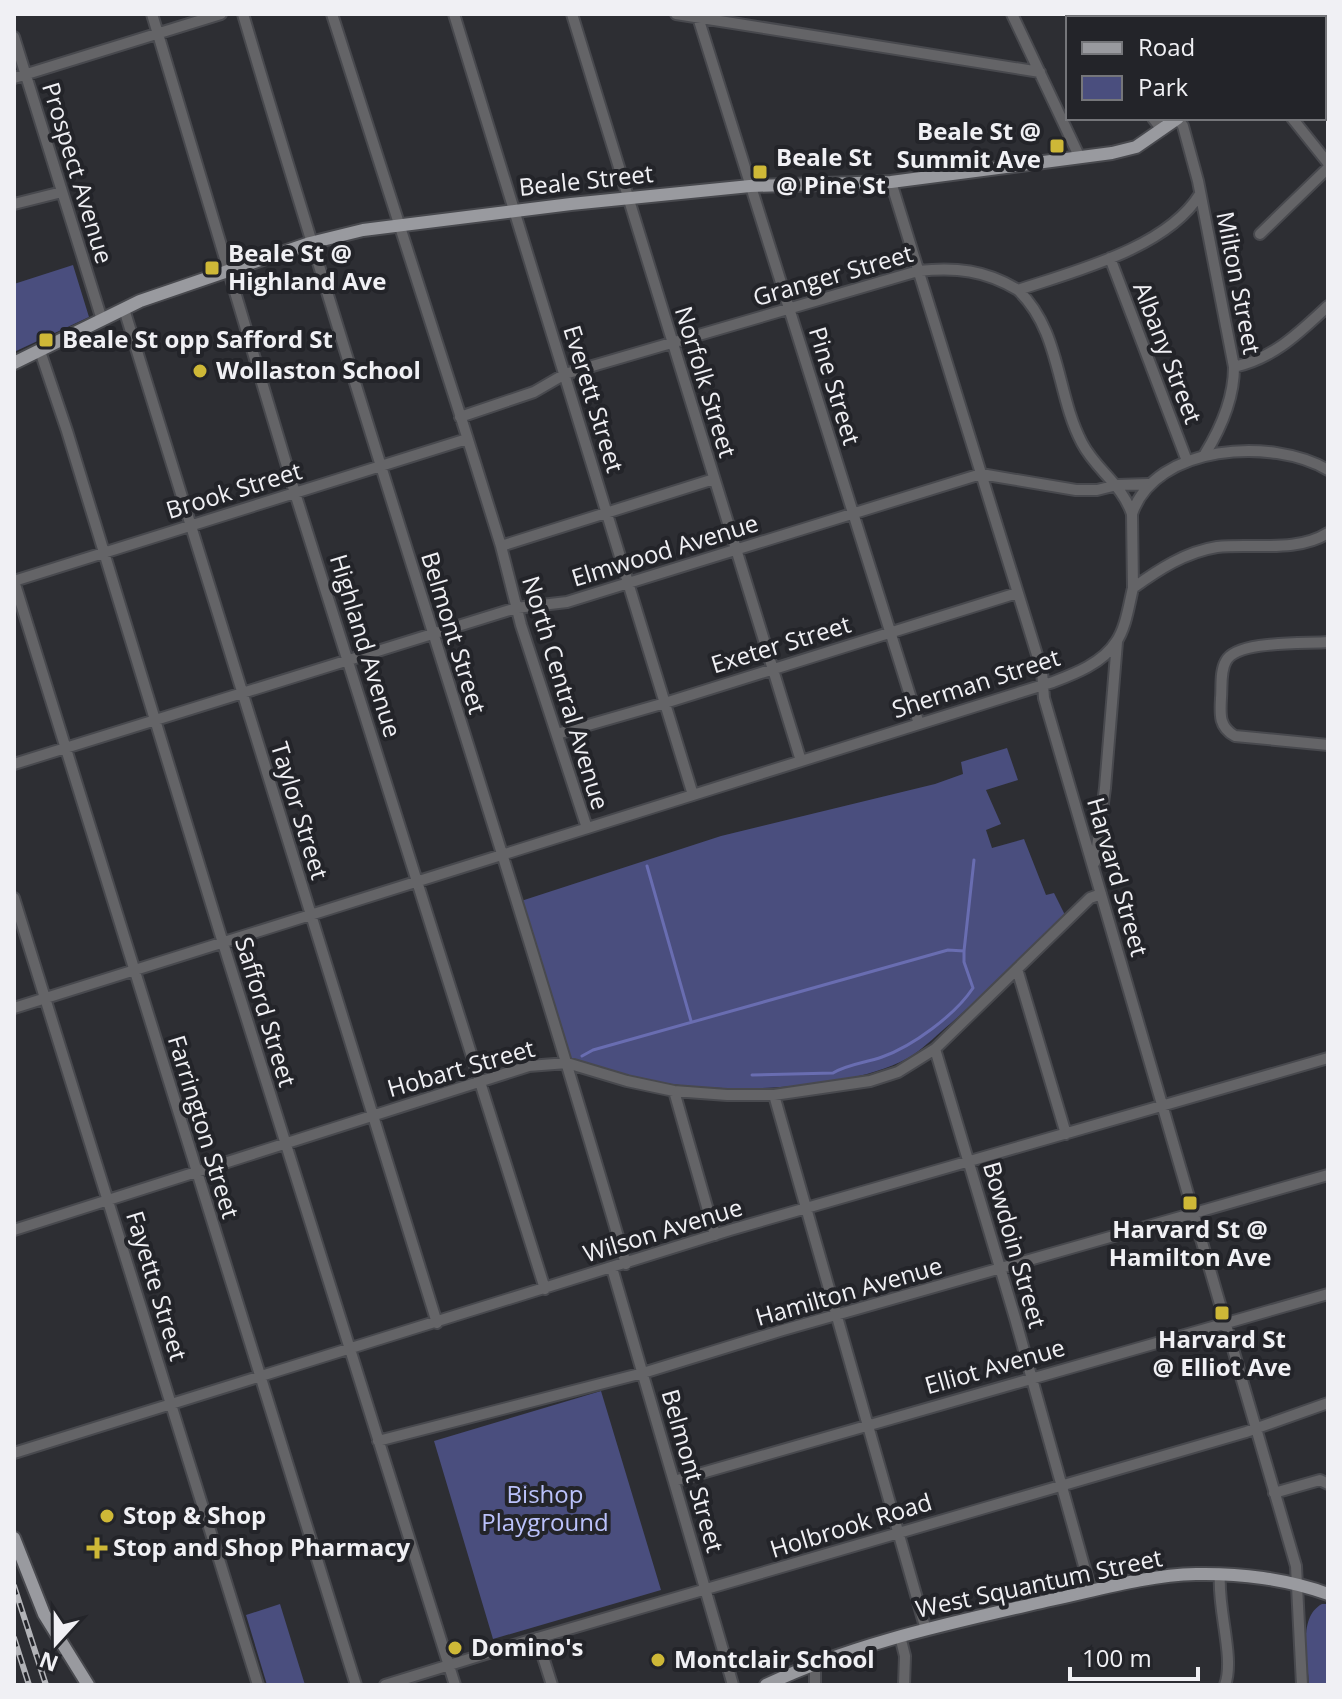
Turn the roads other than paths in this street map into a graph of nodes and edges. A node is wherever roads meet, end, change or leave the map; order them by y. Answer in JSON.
{"nodes":[{"id":1,"x":152,"y":14,"type":"edge"},
{"id":2,"x":221,"y":14,"type":"edge"},
{"id":3,"x":243,"y":14,"type":"edge"},
{"id":4,"x":332,"y":14,"type":"edge"},
{"id":5,"x":454,"y":14,"type":"edge"},
{"id":6,"x":572,"y":14,"type":"edge"},
{"id":7,"x":676,"y":14,"type":"edge"},
{"id":8,"x":1012,"y":14,"type":"edge"},
{"id":9,"x":697,"y":16,"type":"edge"},
{"id":10,"x":157,"y":33,"type":"junction"},
{"id":11,"x":14,"y":37,"type":"edge"},
{"id":12,"x":1040,"y":72,"type":"junction"},
{"id":13,"x":26,"y":74,"type":"junction"},
{"id":14,"x":14,"y":78,"type":"edge"},
{"id":15,"x":1154,"y":120,"type":"edge"},
{"id":16,"x":1175,"y":120,"type":"edge"},
{"id":17,"x":1179,"y":120,"type":"edge"},
{"id":18,"x":1294,"y":120,"type":"edge"},
{"id":19,"x":1162,"y":130,"type":"junction"},
{"id":20,"x":1080,"y":158,"type":"junction"},
{"id":21,"x":1328,"y":165,"type":"edge"},
{"id":22,"x":891,"y":182,"type":"junction"},
{"id":23,"x":750,"y":186,"type":"junction"},
{"id":24,"x":62,"y":192,"type":"junction"},
{"id":25,"x":1200,"y":194,"type":"junction"},
{"id":26,"x":627,"y":198,"type":"junction"},
{"id":27,"x":14,"y":204,"type":"edge"},
{"id":28,"x":515,"y":211,"type":"junction"},
{"id":29,"x":399,"y":225,"type":"junction"},
{"id":30,"x":1260,"y":234,"type":"dead end"},
{"id":31,"x":310,"y":243,"type":"junction"},
{"id":32,"x":1110,"y":258,"type":"junction"},
{"id":33,"x":229,"y":271,"type":"junction"},
{"id":34,"x":918,"y":271,"type":"junction"},
{"id":35,"x":1018,"y":290,"type":"junction"},
{"id":36,"x":1328,"y":306,"type":"edge"},
{"id":37,"x":789,"y":308,"type":"junction"},
{"id":38,"x":124,"y":309,"type":"junction"},
{"id":39,"x":1319,"y":315,"type":"junction"},
{"id":40,"x":102,"y":320,"type":"junction"},
{"id":41,"x":1328,"y":325,"type":"edge"},
{"id":42,"x":671,"y":342,"type":"junction"},
{"id":43,"x":40,"y":351,"type":"junction"},
{"id":44,"x":14,"y":363,"type":"edge"},
{"id":45,"x":1234,"y":367,"type":"junction"},
{"id":46,"x":565,"y":374,"type":"junction"},
{"id":47,"x":460,"y":417,"type":"junction"},
{"id":48,"x":467,"y":439,"type":"junction"},
{"id":49,"x":1205,"y":454,"type":"junction"},
{"id":50,"x":1187,"y":461,"type":"junction"},
{"id":51,"x":381,"y":466,"type":"junction"},
{"id":52,"x":1328,"y":470,"type":"edge"},
{"id":53,"x":981,"y":474,"type":"junction"},
{"id":54,"x":714,"y":479,"type":"junction"},
{"id":55,"x":1148,"y":484,"type":"junction"},
{"id":56,"x":1117,"y":485,"type":"junction"},
{"id":57,"x":295,"y":493,"type":"junction"},
{"id":58,"x":607,"y":512,"type":"junction"},
{"id":59,"x":852,"y":514,"type":"junction"},
{"id":60,"x":1132,"y":514,"type":"junction"},
{"id":61,"x":191,"y":525,"type":"junction"},
{"id":62,"x":1328,"y":533,"type":"edge"},
{"id":63,"x":501,"y":546,"type":"junction"},
{"id":64,"x":735,"y":550,"type":"junction"},
{"id":65,"x":105,"y":553,"type":"junction"},
{"id":66,"x":14,"y":581,"type":"edge"},
{"id":67,"x":628,"y":584,"type":"junction"},
{"id":68,"x":1133,"y":588,"type":"junction"},
{"id":69,"x":1017,"y":593,"type":"junction"},
{"id":70,"x":516,"y":608,"type":"junction"},
{"id":71,"x":890,"y":632,"type":"junction"},
{"id":72,"x":431,"y":634,"type":"junction"},
{"id":73,"x":1117,"y":642,"type":"junction"},
{"id":74,"x":1328,"y":642,"type":"edge"},
{"id":75,"x":348,"y":659,"type":"junction"},
{"id":76,"x":773,"y":668,"type":"junction"},
{"id":77,"x":1044,"y":685,"type":"junction"},
{"id":78,"x":241,"y":692,"type":"junction"},
{"id":79,"x":665,"y":703,"type":"junction"},
{"id":80,"x":154,"y":721,"type":"junction"},
{"id":81,"x":919,"y":724,"type":"junction"},
{"id":82,"x":557,"y":734,"type":"junction"},
{"id":83,"x":1328,"y":745,"type":"edge"},
{"id":84,"x":64,"y":748,"type":"junction"},
{"id":85,"x":801,"y":761,"type":"junction"},
{"id":86,"x":14,"y":764,"type":"edge"},
{"id":87,"x":693,"y":795,"type":"junction"},
{"id":88,"x":587,"y":828,"type":"junction"},
{"id":89,"x":501,"y":855,"type":"junction"},
{"id":90,"x":1094,"y":868,"type":"junction"},
{"id":91,"x":417,"y":881,"type":"junction"},
{"id":92,"x":1101,"y":894,"type":"junction"},
{"id":93,"x":14,"y":898,"type":"edge"},
{"id":94,"x":310,"y":914,"type":"junction"},
{"id":95,"x":223,"y":943,"type":"junction"},
{"id":96,"x":1017,"y":969,"type":"junction"},
{"id":97,"x":134,"y":970,"type":"junction"},
{"id":98,"x":45,"y":998,"type":"junction"},
{"id":99,"x":14,"y":1008,"type":"edge"},
{"id":100,"x":935,"y":1049,"type":"junction"},
{"id":101,"x":1328,"y":1058,"type":"edge"},
{"id":102,"x":567,"y":1063,"type":"junction"},
{"id":103,"x":481,"y":1081,"type":"junction"},
{"id":104,"x":674,"y":1091,"type":"junction"},
{"id":105,"x":774,"y":1095,"type":"junction"},
{"id":106,"x":1162,"y":1105,"type":"junction"},
{"id":107,"x":373,"y":1116,"type":"junction"},
{"id":108,"x":1066,"y":1134,"type":"junction"},
{"id":109,"x":285,"y":1142,"type":"junction"},
{"id":110,"x":968,"y":1161,"type":"junction"},
{"id":111,"x":196,"y":1170,"type":"junction"},
{"id":112,"x":1328,"y":1175,"type":"edge"},
{"id":113,"x":108,"y":1198,"type":"junction"},
{"id":114,"x":805,"y":1209,"type":"junction"},
{"id":115,"x":1193,"y":1214,"type":"junction"},
{"id":116,"x":14,"y":1230,"type":"edge"},
{"id":117,"x":715,"y":1235,"type":"junction"},
{"id":118,"x":626,"y":1264,"type":"junction"},
{"id":119,"x":612,"y":1268,"type":"junction"},
{"id":120,"x":1000,"y":1270,"type":"junction"},
{"id":121,"x":545,"y":1289,"type":"junction"},
{"id":122,"x":1328,"y":1294,"type":"edge"},
{"id":123,"x":836,"y":1316,"type":"junction"},
{"id":124,"x":1224,"y":1322,"type":"junction"},
{"id":125,"x":437,"y":1323,"type":"junction"},
{"id":126,"x":348,"y":1350,"type":"junction"},
{"id":127,"x":643,"y":1373,"type":"junction"},
{"id":128,"x":259,"y":1377,"type":"junction"},
{"id":129,"x":1031,"y":1378,"type":"junction"},
{"id":130,"x":1328,"y":1403,"type":"edge"},
{"id":131,"x":172,"y":1406,"type":"junction"},
{"id":132,"x":867,"y":1425,"type":"junction"},
{"id":133,"x":1256,"y":1429,"type":"junction"},
{"id":134,"x":378,"y":1441,"type":"junction"},
{"id":135,"x":14,"y":1453,"type":"edge"},
{"id":136,"x":674,"y":1481,"type":"junction"},
{"id":137,"x":1328,"y":1484,"type":"edge"},
{"id":138,"x":1063,"y":1486,"type":"junction"},
{"id":139,"x":1274,"y":1493,"type":"junction"},
{"id":140,"x":899,"y":1534,"type":"junction"},
{"id":141,"x":14,"y":1538,"type":"edge"},
{"id":142,"x":1220,"y":1575,"type":"junction"},
{"id":143,"x":1297,"y":1585,"type":"junction"},
{"id":144,"x":706,"y":1590,"type":"junction"},
{"id":145,"x":1091,"y":1591,"type":"junction"},
{"id":146,"x":1328,"y":1594,"type":"edge"},
{"id":147,"x":926,"y":1630,"type":"junction"},
{"id":148,"x":900,"y":1636,"type":"junction"},
{"id":149,"x":537,"y":1638,"type":"junction"},
{"id":150,"x":815,"y":1663,"type":"junction"},
{"id":151,"x":449,"y":1665,"type":"junction"},
{"id":152,"x":88,"y":1685,"type":"edge"},
{"id":153,"x":258,"y":1685,"type":"edge"},
{"id":154,"x":356,"y":1685,"type":"edge"},
{"id":155,"x":385,"y":1685,"type":"edge"},
{"id":156,"x":455,"y":1685,"type":"edge"},
{"id":157,"x":552,"y":1685,"type":"edge"},
{"id":158,"x":733,"y":1685,"type":"edge"},
{"id":159,"x":766,"y":1685,"type":"edge"},
{"id":160,"x":815,"y":1685,"type":"edge"},
{"id":161,"x":904,"y":1685,"type":"edge"},
{"id":162,"x":1225,"y":1685,"type":"edge"},
{"id":163,"x":1302,"y":1685,"type":"edge"}],
"edges":[{"from":1,"to":10,"type":"street","name":"Highland Avenue"},
{"from":2,"to":10,"type":"street"},
{"from":3,"to":31,"type":"street","name":"Belmont Street"},
{"from":4,"to":29,"type":"street","name":"North Central Avenue"},
{"from":5,"to":28,"type":"street","name":"Everett Street"},
{"from":6,"to":26,"type":"street","name":"Norfolk Street"},
{"from":7,"to":9,"type":"street"},
{"from":8,"to":12,"type":"street"},
{"from":9,"to":12,"type":"street"},
{"from":9,"to":23,"type":"street","name":"Pine Street"},
{"from":10,"to":13,"type":"street"},
{"from":10,"to":33,"type":"street","name":"Highland Avenue"},
{"from":11,"to":13,"type":"street","name":"Prospect Avenue"},
{"from":12,"to":20,"type":"street"},
{"from":13,"to":14,"type":"street"},
{"from":13,"to":24,"type":"street","name":"Prospect Avenue"},
{"from":15,"to":19,"type":"street"},
{"from":16,"to":19,"type":"main road","name":"Beale Street"},
{"from":17,"to":25,"type":"street","name":"Milton Street"},
{"from":18,"to":21,"type":"street"},
{"from":19,"to":20,"type":"main road","name":"Beale Street"},
{"from":20,"to":22,"type":"main road","name":"Beale Street"},
{"from":21,"to":30,"type":"street"},
{"from":22,"to":23,"type":"main road","name":"Beale Street"},
{"from":22,"to":34,"type":"street","name":"Harvard Street"},
{"from":23,"to":26,"type":"main road","name":"Beale Street"},
{"from":23,"to":37,"type":"street","name":"Pine Street"},
{"from":24,"to":27,"type":"street"},
{"from":24,"to":40,"type":"street","name":"Prospect Avenue"},
{"from":25,"to":32,"type":"street"},
{"from":25,"to":45,"type":"street","name":"Milton Street"},
{"from":26,"to":28,"type":"main road","name":"Beale Street"},
{"from":26,"to":42,"type":"street","name":"Norfolk Street"},
{"from":28,"to":29,"type":"main road","name":"Beale Street"},
{"from":28,"to":46,"type":"street","name":"Everett Street"},
{"from":29,"to":31,"type":"main road","name":"Beale Street"},
{"from":29,"to":47,"type":"street","name":"North Central Avenue"},
{"from":31,"to":33,"type":"main road","name":"Beale Street"},
{"from":31,"to":51,"type":"street","name":"Belmont Street"},
{"from":32,"to":35,"type":"street"},
{"from":32,"to":50,"type":"street","name":"Albany Street"},
{"from":33,"to":38,"type":"main road","name":"Beale Street"},
{"from":33,"to":57,"type":"street","name":"Highland Avenue"},
{"from":34,"to":35,"type":"street","name":"Granger Street"},
{"from":34,"to":37,"type":"street","name":"Granger Street"},
{"from":34,"to":53,"type":"street","name":"Harvard Street"},
{"from":35,"to":56,"type":"street"},
{"from":36,"to":39,"type":"street"},
{"from":37,"to":42,"type":"street","name":"Granger Street"},
{"from":37,"to":59,"type":"street","name":"Pine Street"},
{"from":38,"to":40,"type":"main road","name":"Beale Street"},
{"from":38,"to":61,"type":"street","name":"Taylor Street"},
{"from":39,"to":41,"type":"street"},
{"from":39,"to":45,"type":"street"},
{"from":40,"to":43,"type":"main road","name":"Beale Street"},
{"from":42,"to":46,"type":"street","name":"Granger Street"},
{"from":42,"to":54,"type":"street","name":"Norfolk Street"},
{"from":43,"to":44,"type":"main road","name":"Beale Street"},
{"from":43,"to":65,"type":"street","name":"Safford Street"},
{"from":45,"to":49,"type":"street","name":"Milton Street"},
{"from":46,"to":47,"type":"street","name":"Granger Street"},
{"from":46,"to":58,"type":"street","name":"Everett Street"},
{"from":47,"to":48,"type":"street","name":"North Central Avenue"},
{"from":48,"to":51,"type":"street","name":"Brook Street"},
{"from":48,"to":63,"type":"street","name":"North Central Avenue"},
{"from":49,"to":50,"type":"street","name":"Elmwood Avenue"},
{"from":49,"to":52,"type":"street","name":"Elmwood Avenue"},
{"from":50,"to":55,"type":"street","name":"Elmwood Avenue"},
{"from":51,"to":57,"type":"street","name":"Brook Street"},
{"from":51,"to":72,"type":"street","name":"Belmont Street"},
{"from":53,"to":56,"type":"street","name":"Elmwood Avenue"},
{"from":53,"to":59,"type":"street","name":"Elmwood Avenue"},
{"from":53,"to":69,"type":"street","name":"Harvard Street"},
{"from":54,"to":58,"type":"street"},
{"from":54,"to":64,"type":"street","name":"Norfolk Street"},
{"from":55,"to":56,"type":"street","name":"Elmwood Avenue"},
{"from":55,"to":60,"type":"street"},
{"from":56,"to":60,"type":"street"},
{"from":57,"to":61,"type":"street","name":"Brook Street"},
{"from":57,"to":75,"type":"street","name":"Highland Avenue"},
{"from":58,"to":63,"type":"street"},
{"from":58,"to":67,"type":"street","name":"Everett Street"},
{"from":59,"to":64,"type":"street","name":"Elmwood Avenue"},
{"from":59,"to":71,"type":"street","name":"Pine Street"},
{"from":60,"to":68,"type":"street"},
{"from":61,"to":65,"type":"street","name":"Brook Street"},
{"from":61,"to":78,"type":"street","name":"Taylor Street"},
{"from":62,"to":68,"type":"street"},
{"from":63,"to":70,"type":"street","name":"North Central Avenue"},
{"from":64,"to":67,"type":"street","name":"Elmwood Avenue"},
{"from":64,"to":76,"type":"street","name":"Norfolk Street"},
{"from":65,"to":66,"type":"street","name":"Brook Street"},
{"from":65,"to":80,"type":"street","name":"Safford Street"},
{"from":66,"to":84,"type":"street","name":"Farrington Street"},
{"from":67,"to":70,"type":"street","name":"Elmwood Avenue"},
{"from":67,"to":79,"type":"street","name":"Everett Street"},
{"from":68,"to":73,"type":"street"},
{"from":69,"to":71,"type":"street","name":"Exeter Street"},
{"from":69,"to":77,"type":"street","name":"Harvard Street"},
{"from":70,"to":72,"type":"street","name":"Elmwood Avenue"},
{"from":70,"to":82,"type":"street","name":"North Central Avenue"},
{"from":71,"to":76,"type":"street","name":"Exeter Street"},
{"from":71,"to":81,"type":"street","name":"Pine Street"},
{"from":72,"to":75,"type":"street","name":"Elmwood Avenue"},
{"from":72,"to":89,"type":"street","name":"Belmont Street"},
{"from":73,"to":77,"type":"street","name":"Sherman Street"},
{"from":73,"to":90,"type":"street"},
{"from":74,"to":83,"type":"street"},
{"from":75,"to":78,"type":"street","name":"Elmwood Avenue"},
{"from":75,"to":91,"type":"street","name":"Highland Avenue"},
{"from":76,"to":79,"type":"street","name":"Exeter Street"},
{"from":76,"to":85,"type":"street","name":"Norfolk Street"},
{"from":77,"to":81,"type":"street","name":"Sherman Street"},
{"from":77,"to":90,"type":"street","name":"Harvard Street"},
{"from":78,"to":80,"type":"street","name":"Elmwood Avenue"},
{"from":78,"to":94,"type":"street","name":"Taylor Street"},
{"from":79,"to":82,"type":"street","name":"Exeter Street"},
{"from":79,"to":87,"type":"street","name":"Everett Street"},
{"from":80,"to":84,"type":"street","name":"Elmwood Avenue"},
{"from":80,"to":95,"type":"street","name":"Safford Street"},
{"from":81,"to":85,"type":"street","name":"Sherman Street"},
{"from":82,"to":88,"type":"street","name":"North Central Avenue"},
{"from":84,"to":86,"type":"street","name":"Elmwood Avenue"},
{"from":84,"to":97,"type":"street","name":"Farrington Street"},
{"from":85,"to":87,"type":"street","name":"Sherman Street"},
{"from":87,"to":88,"type":"street","name":"Sherman Street"},
{"from":88,"to":89,"type":"street","name":"North Central Avenue"},
{"from":89,"to":91,"type":"street","name":"North Central Avenue"},
{"from":89,"to":102,"type":"street","name":"Belmont Street"},
{"from":90,"to":92,"type":"street","name":"Harvard Street"},
{"from":91,"to":94,"type":"street","name":"North Central Avenue"},
{"from":91,"to":103,"type":"street","name":"Highland Avenue"},
{"from":92,"to":96,"type":"street","name":"Hobart Street"},
{"from":92,"to":106,"type":"street","name":"Harvard Street"},
{"from":93,"to":98,"type":"street","name":"Fayette Street"},
{"from":94,"to":95,"type":"street","name":"North Central Avenue"},
{"from":94,"to":107,"type":"street","name":"Taylor Street"},
{"from":95,"to":97,"type":"street","name":"North Central Avenue"},
{"from":95,"to":109,"type":"street","name":"Safford Street"},
{"from":96,"to":100,"type":"street","name":"Hobart Street"},
{"from":96,"to":108,"type":"street"},
{"from":97,"to":98,"type":"street","name":"North Central Avenue"},
{"from":97,"to":111,"type":"street","name":"Farrington Street"},
{"from":98,"to":99,"type":"street","name":"North Central Avenue"},
{"from":98,"to":113,"type":"street","name":"Fayette Street"},
{"from":100,"to":105,"type":"street","name":"Hobart Street"},
{"from":100,"to":110,"type":"street","name":"Bowdoin Street"},
{"from":101,"to":106,"type":"street","name":"Wilson Avenue"},
{"from":102,"to":103,"type":"street","name":"Hobart Street"},
{"from":102,"to":104,"type":"street","name":"Hobart Street"},
{"from":102,"to":118,"type":"street","name":"Belmont Street"},
{"from":103,"to":107,"type":"street","name":"Hobart Street"},
{"from":103,"to":121,"type":"street","name":"Highland Avenue"},
{"from":104,"to":105,"type":"street","name":"Hobart Street"},
{"from":104,"to":117,"type":"street"},
{"from":105,"to":114,"type":"street"},
{"from":106,"to":108,"type":"street","name":"Wilson Avenue"},
{"from":106,"to":115,"type":"street","name":"Harvard Street"},
{"from":107,"to":109,"type":"street","name":"Hobart Street"},
{"from":107,"to":125,"type":"street","name":"Taylor Street"},
{"from":108,"to":110,"type":"street","name":"Wilson Avenue"},
{"from":109,"to":111,"type":"street","name":"Hobart Street"},
{"from":109,"to":126,"type":"street","name":"Safford Street"},
{"from":110,"to":114,"type":"street","name":"Wilson Avenue"},
{"from":110,"to":120,"type":"street","name":"Bowdoin Street"},
{"from":111,"to":113,"type":"street","name":"Hobart Street"},
{"from":111,"to":128,"type":"street","name":"Farrington Street"},
{"from":112,"to":115,"type":"street","name":"Hamilton Avenue"},
{"from":113,"to":116,"type":"street","name":"Hobart Street"},
{"from":113,"to":131,"type":"street","name":"Fayette Street"},
{"from":114,"to":117,"type":"street","name":"Wilson Avenue"},
{"from":114,"to":123,"type":"street"},
{"from":115,"to":120,"type":"street","name":"Hamilton Avenue"},
{"from":115,"to":124,"type":"street","name":"Harvard Street"},
{"from":117,"to":118,"type":"street","name":"Wilson Avenue"},
{"from":118,"to":119,"type":"street","name":"Wilson Avenue"},
{"from":119,"to":121,"type":"street","name":"Wilson Avenue"},
{"from":119,"to":127,"type":"street","name":"Belmont Street"},
{"from":120,"to":123,"type":"street","name":"Hamilton Avenue"},
{"from":120,"to":129,"type":"street","name":"Bowdoin Street"},
{"from":121,"to":125,"type":"street","name":"Wilson Avenue"},
{"from":122,"to":124,"type":"street","name":"Elliot Avenue"},
{"from":123,"to":127,"type":"street","name":"Hamilton Avenue"},
{"from":123,"to":132,"type":"street"},
{"from":124,"to":129,"type":"street","name":"Elliot Avenue"},
{"from":124,"to":133,"type":"street","name":"Harvard Street"},
{"from":125,"to":126,"type":"street","name":"Wilson Avenue"},
{"from":126,"to":128,"type":"street","name":"Wilson Avenue"},
{"from":126,"to":134,"type":"street","name":"Safford Street"},
{"from":127,"to":134,"type":"street","name":"Hamilton Avenue"},
{"from":127,"to":136,"type":"street","name":"Belmont Street"},
{"from":128,"to":131,"type":"street","name":"Wilson Avenue"},
{"from":128,"to":154,"type":"street","name":"Farrington Street"},
{"from":129,"to":132,"type":"street","name":"Elliot Avenue"},
{"from":129,"to":138,"type":"street","name":"Bowdoin Street"},
{"from":130,"to":133,"type":"street","name":"Holbrook Road"},
{"from":131,"to":135,"type":"street","name":"Wilson Avenue"},
{"from":131,"to":153,"type":"street","name":"Fayette Street"},
{"from":132,"to":136,"type":"street","name":"Elliot Avenue"},
{"from":132,"to":140,"type":"street"},
{"from":133,"to":138,"type":"street","name":"Holbrook Road"},
{"from":133,"to":139,"type":"street","name":"Harvard Street"},
{"from":134,"to":151,"type":"street","name":"Safford Street"},
{"from":136,"to":144,"type":"street","name":"Belmont Street"},
{"from":137,"to":139,"type":"street"},
{"from":138,"to":140,"type":"street","name":"Holbrook Road"},
{"from":138,"to":145,"type":"street","name":"Bowdoin Street"},
{"from":139,"to":143,"type":"street","name":"Harvard Street"},
{"from":140,"to":144,"type":"street","name":"Holbrook Road"},
{"from":140,"to":147,"type":"street"},
{"from":141,"to":152,"type":"main road"},
{"from":142,"to":143,"type":"main road","name":"West Squantum Street"},
{"from":142,"to":145,"type":"main road","name":"West Squantum Street"},
{"from":142,"to":162,"type":"street"},
{"from":143,"to":146,"type":"main road","name":"West Squantum Street"},
{"from":143,"to":163,"type":"street","name":"Harvard Street"},
{"from":144,"to":149,"type":"street","name":"Holbrook Road"},
{"from":144,"to":158,"type":"street","name":"Belmont Street"},
{"from":145,"to":147,"type":"main road","name":"West Squantum Street"},
{"from":147,"to":148,"type":"main road","name":"West Squantum Street"},
{"from":148,"to":150,"type":"main road","name":"West Squantum Street"},
{"from":148,"to":161,"type":"street"},
{"from":149,"to":151,"type":"street","name":"Holbrook Road"},
{"from":149,"to":157,"type":"street"},
{"from":150,"to":159,"type":"main road","name":"West Squantum Street"},
{"from":150,"to":160,"type":"street"},
{"from":151,"to":155,"type":"street","name":"Holbrook Road"},
{"from":151,"to":156,"type":"street","name":"Safford Street"}]}
